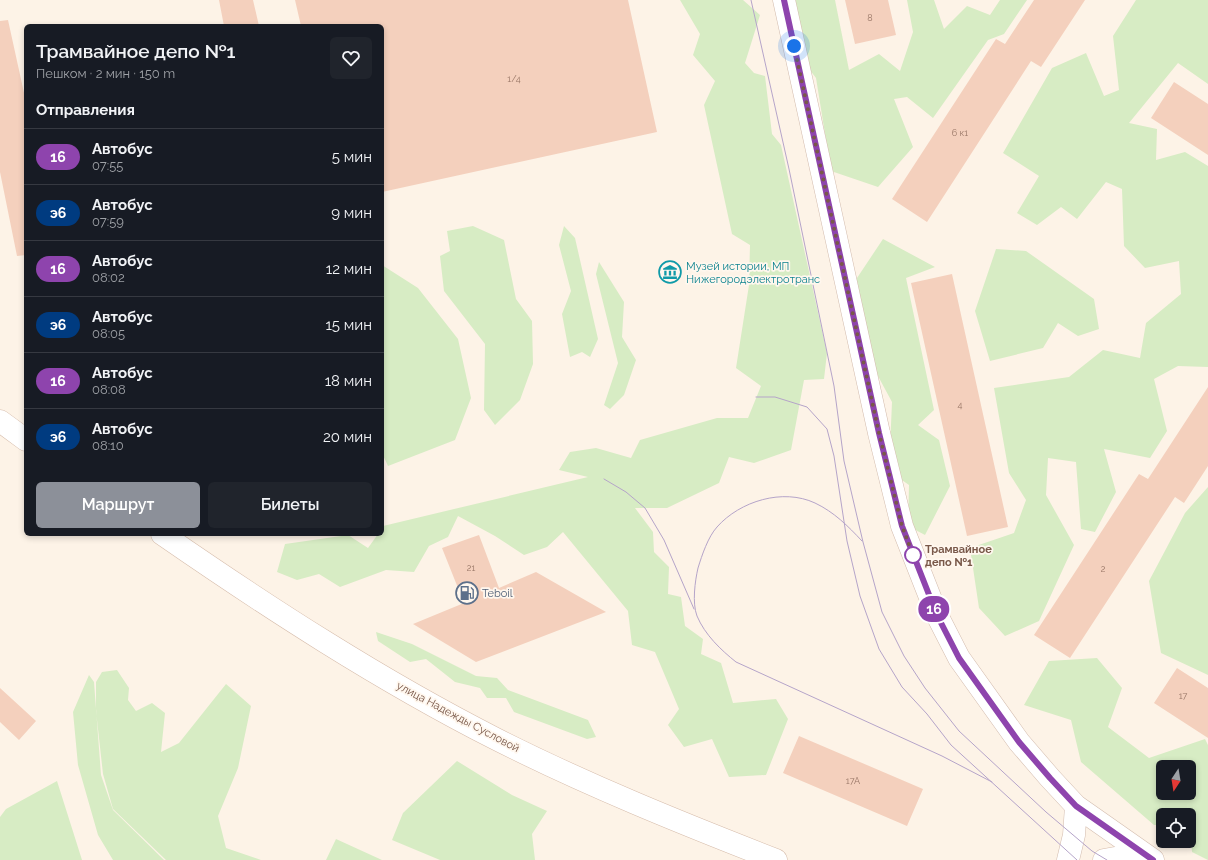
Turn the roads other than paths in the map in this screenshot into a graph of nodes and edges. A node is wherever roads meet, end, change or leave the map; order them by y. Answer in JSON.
{"nodes":[{"id":1,"x":784,"y":0,"type":"edge"},
{"id":2,"x":0,"y":421,"type":"edge"},
{"id":3,"x":24,"y":439,"type":"edge"},
{"id":4,"x":165,"y":536,"type":"edge"},
{"id":5,"x":1076,"y":806,"type":"junction"},
{"id":6,"x":776,"y":860,"type":"edge"},
{"id":7,"x":1068,"y":860,"type":"edge"},
{"id":8,"x":1104,"y":860,"type":"edge"},
{"id":9,"x":1143,"y":860,"type":"edge"},
{"id":10,"x":1153,"y":860,"type":"edge"}],
"edges":[{"from":1,"to":5,"type":"street"},
{"from":2,"to":3,"type":"street"},
{"from":4,"to":6,"type":"street","name":"улица Надежды Сусловой"},
{"from":5,"to":7,"type":"street"},
{"from":5,"to":10,"type":"street"},
{"from":8,"to":9,"type":"street"}]}
